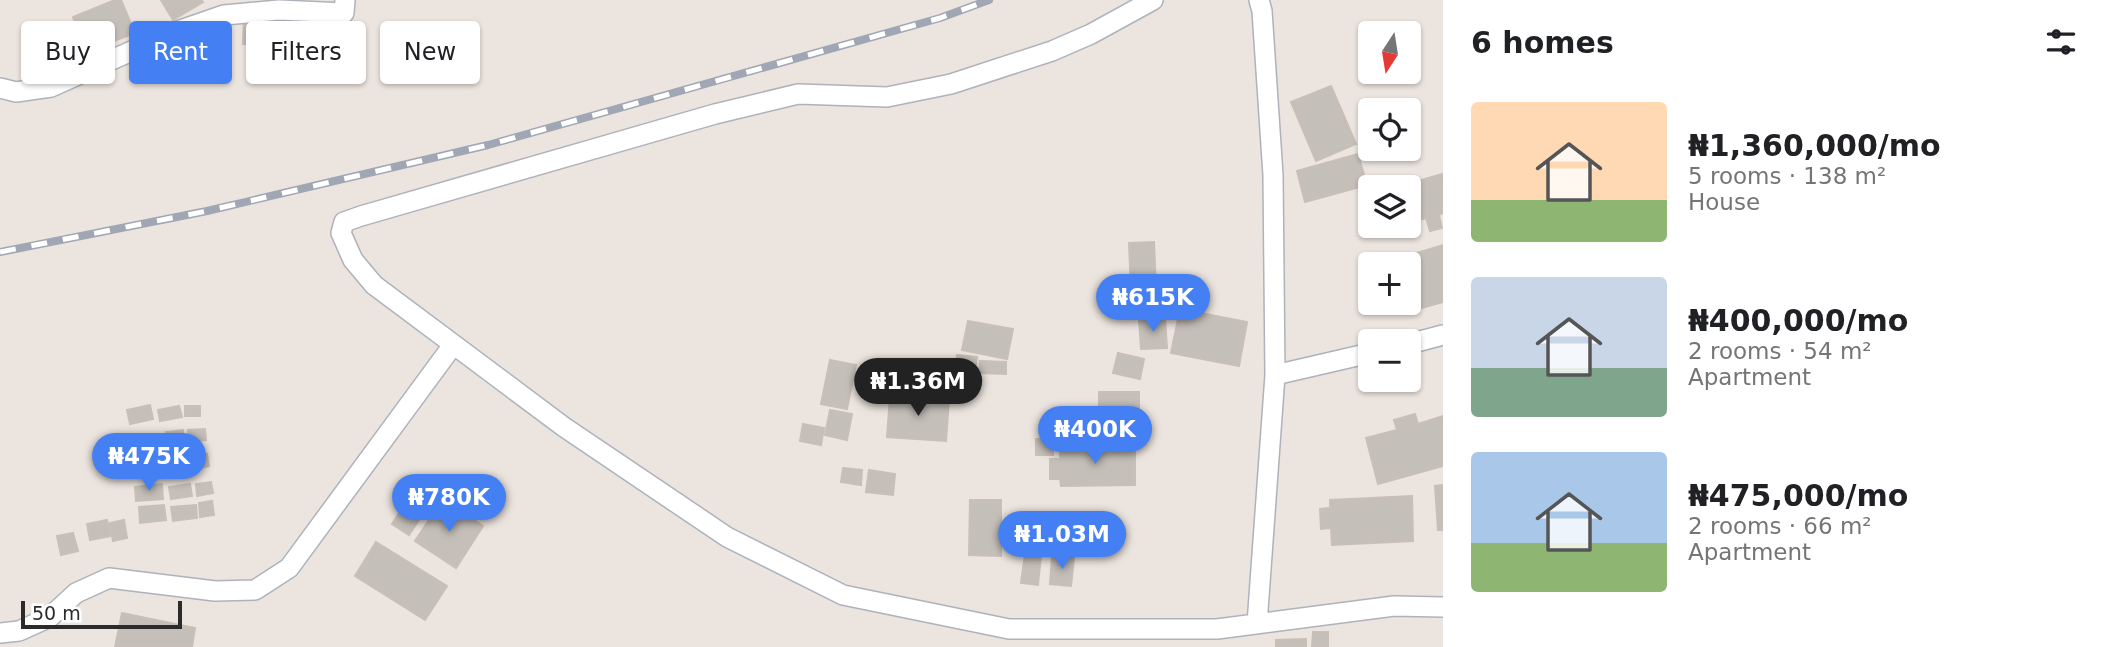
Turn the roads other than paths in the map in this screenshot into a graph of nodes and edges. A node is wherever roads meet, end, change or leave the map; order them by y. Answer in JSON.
{"nodes":[{"id":1,"x":345,"y":0,"type":"edge"},
{"id":2,"x":1153,"y":0,"type":"edge"},
{"id":3,"x":1259,"y":0,"type":"edge"},
{"id":4,"x":0,"y":88,"type":"edge"},
{"id":5,"x":1443,"y":335,"type":"edge"},
{"id":6,"x":1421,"y":341,"type":"edge"},
{"id":7,"x":453,"y":345,"type":"junction"},
{"id":8,"x":1358,"y":356,"type":"edge"},
{"id":9,"x":1275,"y":375,"type":"junction"},
{"id":10,"x":1443,"y":607,"type":"edge"},
{"id":11,"x":1256,"y":624,"type":"junction"},
{"id":12,"x":0,"y":633,"type":"edge"}],
"edges":[{"from":1,"to":4,"type":"street"},
{"from":2,"to":7,"type":"street"},
{"from":3,"to":9,"type":"street"},
{"from":5,"to":6,"type":"street"},
{"from":7,"to":11,"type":"street"},
{"from":7,"to":12,"type":"street"},
{"from":8,"to":9,"type":"street"},
{"from":9,"to":11,"type":"street"},
{"from":10,"to":11,"type":"street"}]}
